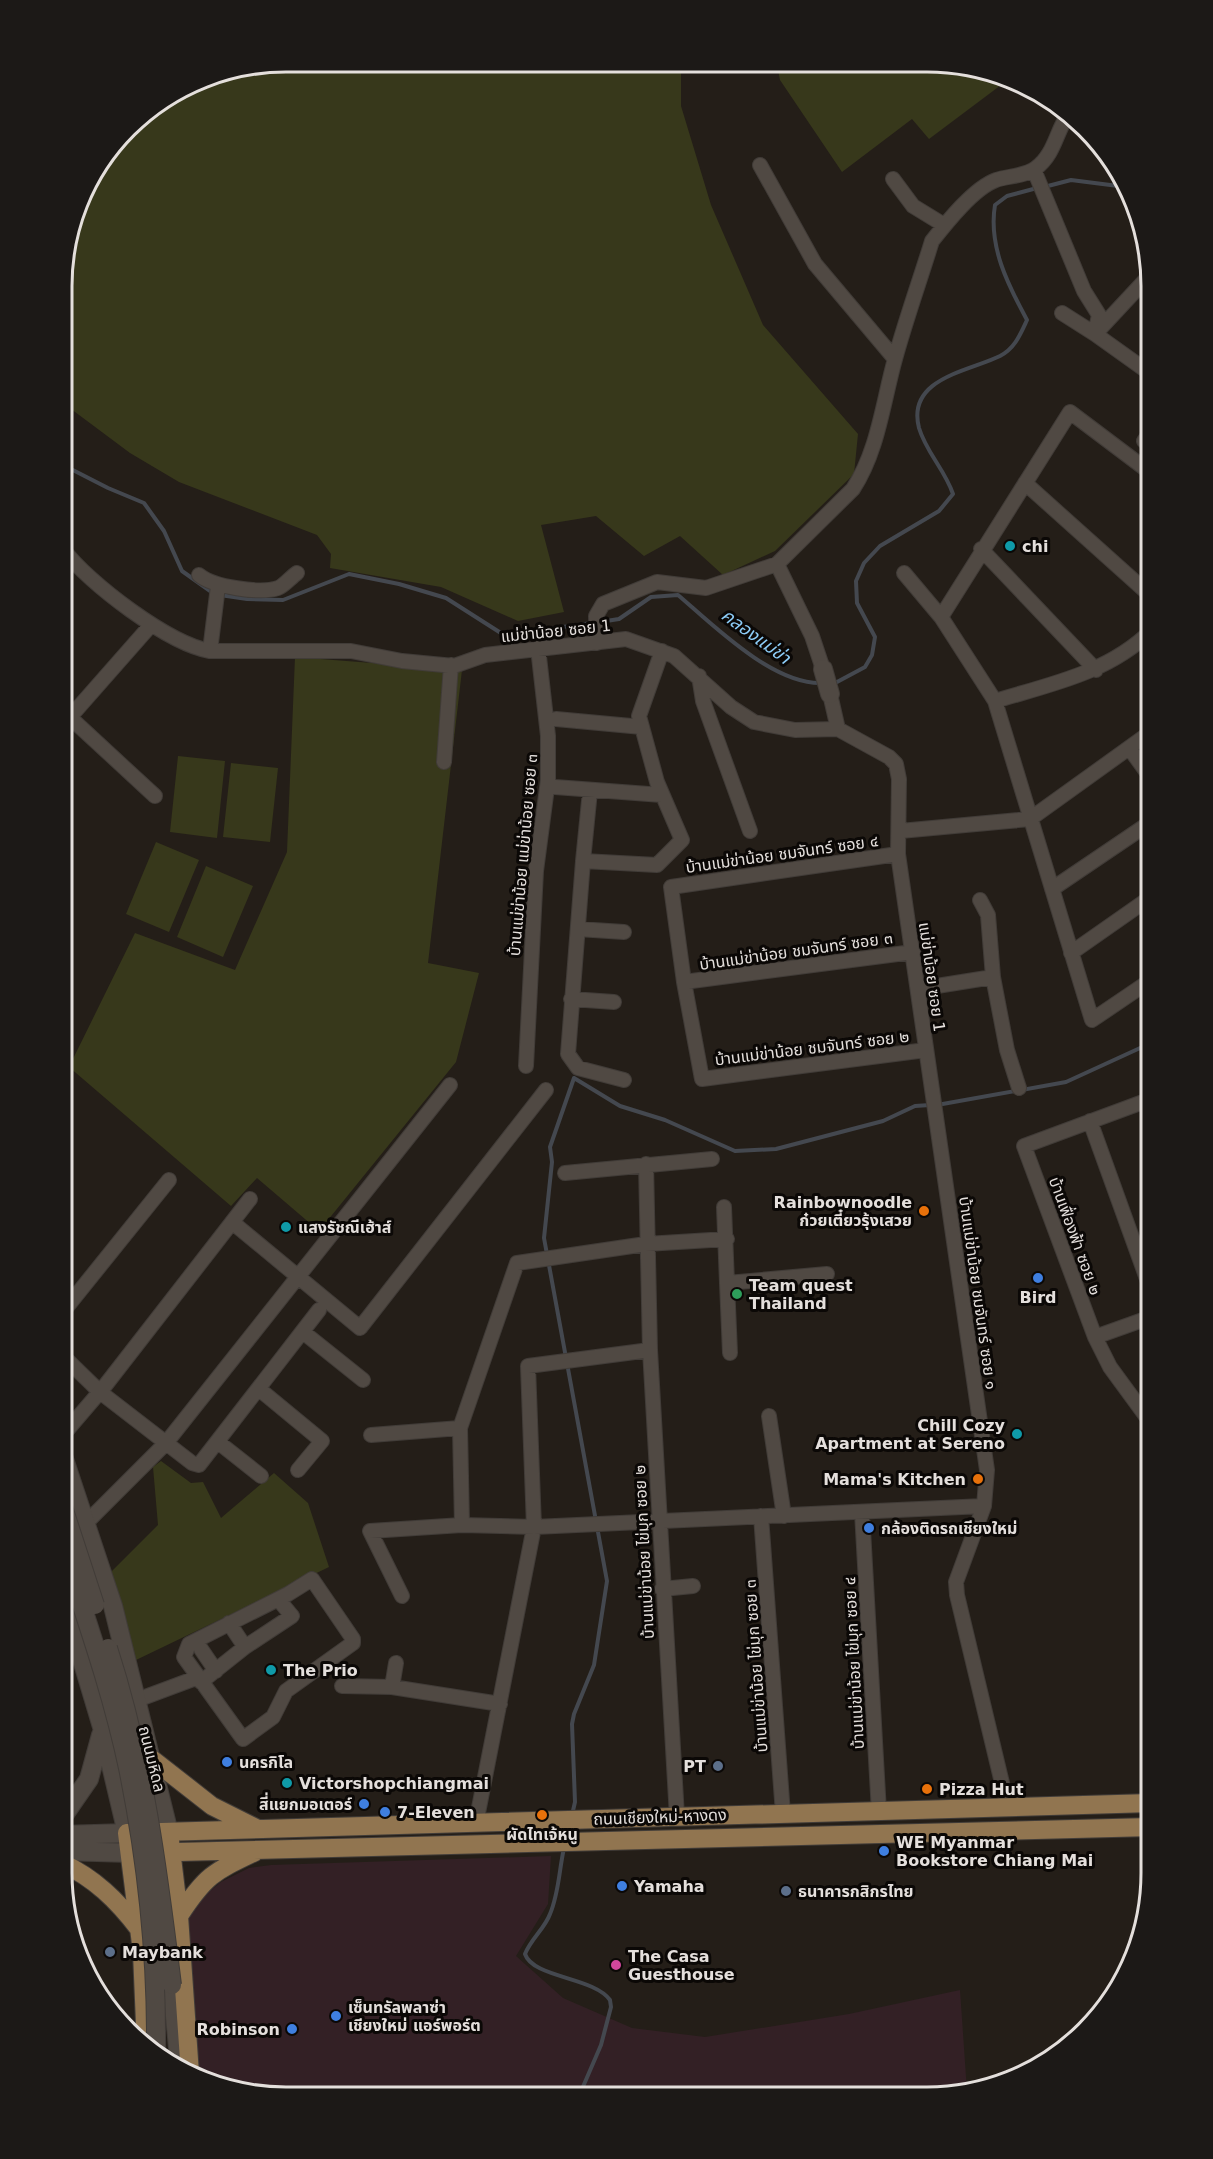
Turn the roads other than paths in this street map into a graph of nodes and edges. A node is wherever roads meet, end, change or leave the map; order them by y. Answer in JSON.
{"nodes":[{"id":1,"x":1063,"y":121,"type":"edge"},
{"id":2,"x":760,"y":165,"type":"dead end"},
{"id":3,"x":1036,"y":175,"type":"junction"},
{"id":4,"x":892,"y":179,"type":"dead end"},
{"id":5,"x":944,"y":225,"type":"junction"},
{"id":6,"x":1141,"y":285,"type":"edge"},
{"id":7,"x":1062,"y":313,"type":"dead end"},
{"id":8,"x":1095,"y":334,"type":"junction"},
{"id":9,"x":894,"y":360,"type":"junction"},
{"id":10,"x":1141,"y":367,"type":"edge"},
{"id":11,"x":1141,"y":465,"type":"edge"},
{"id":12,"x":1025,"y":483,"type":"junction"},
{"id":13,"x":981,"y":549,"type":"junction"},
{"id":14,"x":72,"y":559,"type":"edge"},
{"id":15,"x":777,"y":564,"type":"junction"},
{"id":16,"x":297,"y":573,"type":"dead end"},
{"id":17,"x":904,"y":573,"type":"dead end"},
{"id":18,"x":199,"y":575,"type":"dead end"},
{"id":19,"x":1141,"y":587,"type":"edge"},
{"id":20,"x":217,"y":592,"type":"junction"},
{"id":21,"x":941,"y":617,"type":"junction"},
{"id":22,"x":151,"y":625,"type":"junction"},
{"id":23,"x":1141,"y":641,"type":"edge"},
{"id":24,"x":597,"y":643,"type":"junction"},
{"id":25,"x":538,"y":648,"type":"junction"},
{"id":26,"x":210,"y":651,"type":"junction"},
{"id":27,"x":662,"y":651,"type":"junction"},
{"id":28,"x":451,"y":666,"type":"junction"},
{"id":29,"x":823,"y":669,"type":"joint"},
{"id":30,"x":1096,"y":670,"type":"junction"},
{"id":31,"x":699,"y":676,"type":"junction"},
{"id":32,"x":830,"y":694,"type":"joint"},
{"id":33,"x":995,"y":701,"type":"junction"},
{"id":34,"x":72,"y":708,"type":"edge"},
{"id":35,"x":556,"y":719,"type":"dead end"},
{"id":36,"x":72,"y":720,"type":"edge"},
{"id":37,"x":642,"y":727,"type":"junction"},
{"id":38,"x":838,"y":729,"type":"junction"},
{"id":39,"x":1141,"y":740,"type":"edge"},
{"id":40,"x":1130,"y":749,"type":"junction"},
{"id":41,"x":444,"y":762,"type":"dead end"},
{"id":42,"x":1141,"y":764,"type":"edge"},
{"id":43,"x":555,"y":787,"type":"dead end"},
{"id":44,"x":590,"y":791,"type":"junction"},
{"id":45,"x":662,"y":795,"type":"junction"},
{"id":46,"x":155,"y":796,"type":"dead end"},
{"id":47,"x":1030,"y":819,"type":"junction"},
{"id":48,"x":1141,"y":829,"type":"edge"},
{"id":49,"x":750,"y":831,"type":"dead end"},
{"id":50,"x":900,"y":831,"type":"junction"},
{"id":51,"x":898,"y":854,"type":"junction"},
{"id":52,"x":583,"y":861,"type":"junction"},
{"id":53,"x":1052,"y":889,"type":"junction"},
{"id":54,"x":980,"y":900,"type":"dead end"},
{"id":55,"x":1141,"y":904,"type":"edge"},
{"id":56,"x":578,"y":928,"type":"junction"},
{"id":57,"x":624,"y":932,"type":"dead end"},
{"id":58,"x":913,"y":952,"type":"junction"},
{"id":59,"x":1071,"y":953,"type":"junction"},
{"id":60,"x":993,"y":977,"type":"junction"},
{"id":61,"x":684,"y":982,"type":"junction"},
{"id":62,"x":1141,"y":987,"type":"edge"},
{"id":63,"x":918,"y":989,"type":"junction"},
{"id":64,"x":570,"y":999,"type":"junction"},
{"id":65,"x":614,"y":1002,"type":"dead end"},
{"id":66,"x":926,"y":1050,"type":"junction"},
{"id":67,"x":526,"y":1065,"type":"dead end"},
{"id":68,"x":624,"y":1080,"type":"dead end"},
{"id":69,"x":450,"y":1085,"type":"dead end"},
{"id":70,"x":1019,"y":1088,"type":"dead end"},
{"id":71,"x":546,"y":1090,"type":"dead end"},
{"id":72,"x":933,"y":1096,"type":"joint"},
{"id":73,"x":1141,"y":1103,"type":"edge"},
{"id":74,"x":1090,"y":1121,"type":"junction"},
{"id":75,"x":712,"y":1159,"type":"dead end"},
{"id":76,"x":646,"y":1164,"type":"junction"},
{"id":77,"x":565,"y":1173,"type":"dead end"},
{"id":78,"x":169,"y":1180,"type":"dead end"},
{"id":79,"x":250,"y":1199,"type":"dead end"},
{"id":80,"x":724,"y":1207,"type":"dead end"},
{"id":81,"x":232,"y":1222,"type":"junction"},
{"id":82,"x":727,"y":1239,"type":"junction"},
{"id":83,"x":646,"y":1244,"type":"junction"},
{"id":84,"x":1141,"y":1262,"type":"edge"},
{"id":85,"x":827,"y":1274,"type":"dead end"},
{"id":86,"x":297,"y":1276,"type":"junction"},
{"id":87,"x":727,"y":1283,"type":"junction"},
{"id":88,"x":72,"y":1300,"type":"edge"},
{"id":89,"x":319,"y":1310,"type":"dead end"},
{"id":90,"x":1141,"y":1321,"type":"edge"},
{"id":91,"x":303,"y":1332,"type":"junction"},
{"id":92,"x":1095,"y":1337,"type":"junction"},
{"id":93,"x":650,"y":1350,"type":"junction"},
{"id":94,"x":730,"y":1353,"type":"dead end"},
{"id":95,"x":72,"y":1365,"type":"edge"},
{"id":96,"x":363,"y":1380,"type":"dead end"},
{"id":97,"x":259,"y":1389,"type":"junction"},
{"id":98,"x":100,"y":1392,"type":"junction"},
{"id":99,"x":1141,"y":1409,"type":"edge"},
{"id":100,"x":769,"y":1416,"type":"dead end"},
{"id":101,"x":72,"y":1424,"type":"edge"},
{"id":102,"x":460,"y":1428,"type":"junction"},
{"id":103,"x":371,"y":1435,"type":"dead end"},
{"id":104,"x":218,"y":1442,"type":"junction"},
{"id":105,"x":166,"y":1443,"type":"junction"},
{"id":106,"x":298,"y":1470,"type":"dead end"},
{"id":107,"x":261,"y":1476,"type":"dead end"},
{"id":108,"x":72,"y":1482,"type":"edge"},
{"id":109,"x":984,"y":1506,"type":"junction"},
{"id":110,"x":862,"y":1512,"type":"junction"},
{"id":111,"x":761,"y":1516,"type":"junction"},
{"id":112,"x":784,"y":1516,"type":"junction"},
{"id":113,"x":658,"y":1520,"type":"junction"},
{"id":114,"x":86,"y":1523,"type":"junction"},
{"id":115,"x":462,"y":1525,"type":"junction"},
{"id":116,"x":534,"y":1527,"type":"junction"},
{"id":117,"x":72,"y":1535,"type":"edge"},
{"id":118,"x":72,"y":1576,"type":"edge"},
{"id":119,"x":693,"y":1586,"type":"dead end"},
{"id":120,"x":662,"y":1589,"type":"junction"},
{"id":121,"x":402,"y":1596,"type":"dead end"},
{"id":122,"x":278,"y":1599,"type":"junction"},
{"id":123,"x":229,"y":1623,"type":"junction"},
{"id":124,"x":72,"y":1626,"type":"edge"},
{"id":125,"x":123,"y":1640,"type":"junction"},
{"id":126,"x":245,"y":1647,"type":"junction"},
{"id":127,"x":201,"y":1649,"type":"dead end"},
{"id":128,"x":80,"y":1652,"type":"junction"},
{"id":129,"x":396,"y":1663,"type":"dead end"},
{"id":130,"x":216,"y":1671,"type":"junction"},
{"id":131,"x":198,"y":1680,"type":"junction"},
{"id":132,"x":342,"y":1686,"type":"dead end"},
{"id":133,"x":392,"y":1687,"type":"junction"},
{"id":134,"x":137,"y":1700,"type":"junction"},
{"id":135,"x":500,"y":1704,"type":"junction"},
{"id":136,"x":102,"y":1727,"type":"junction"},
{"id":137,"x":152,"y":1759,"type":"junction"},
{"id":138,"x":1141,"y":1803,"type":"edge"},
{"id":139,"x":72,"y":1804,"type":"edge"},
{"id":140,"x":1008,"y":1808,"type":"junction"},
{"id":141,"x":963,"y":1810,"type":"junction"},
{"id":142,"x":879,"y":1812,"type":"junction"},
{"id":143,"x":783,"y":1814,"type":"junction"},
{"id":144,"x":676,"y":1817,"type":"junction"},
{"id":145,"x":476,"y":1823,"type":"junction"},
{"id":146,"x":1141,"y":1827,"type":"edge"},
{"id":147,"x":258,"y":1829,"type":"junction"},
{"id":148,"x":964,"y":1832,"type":"junction"},
{"id":149,"x":127,"y":1833,"type":"junction"},
{"id":150,"x":169,"y":1833,"type":"junction"},
{"id":151,"x":72,"y":1835,"type":"edge"},
{"id":152,"x":262,"y":1848,"type":"junction"},
{"id":153,"x":72,"y":1851,"type":"edge"},
{"id":154,"x":172,"y":1851,"type":"junction"},
{"id":155,"x":131,"y":1853,"type":"junction"},
{"id":156,"x":72,"y":1868,"type":"edge"},
{"id":157,"x":179,"y":1916,"type":"junction"},
{"id":158,"x":140,"y":1930,"type":"junction"},
{"id":159,"x":172,"y":1985,"type":"junction"},
{"id":160,"x":145,"y":2034,"type":"edge"},
{"id":161,"x":156,"y":2043,"type":"edge"},
{"id":162,"x":170,"y":2053,"type":"edge"},
{"id":163,"x":179,"y":2058,"type":"edge"},
{"id":164,"x":189,"y":2064,"type":"edge"}],
"edges":[{"from":1,"to":3,"type":"street"},
{"from":2,"to":9,"type":"street"},
{"from":3,"to":5,"type":"street"},
{"from":3,"to":8,"type":"street"},
{"from":4,"to":5,"type":"street"},
{"from":5,"to":9,"type":"street"},
{"from":6,"to":8,"type":"street"},
{"from":7,"to":8,"type":"street"},
{"from":8,"to":10,"type":"street"},
{"from":9,"to":15,"type":"street"},
{"from":11,"to":12,"type":"street"},
{"from":12,"to":13,"type":"street"},
{"from":12,"to":19,"type":"street"},
{"from":13,"to":21,"type":"street"},
{"from":13,"to":30,"type":"street"},
{"from":14,"to":22,"type":"street","name":"แม่ข่าน้อย ซอย 1"},
{"from":15,"to":24,"type":"street"},
{"from":15,"to":29,"type":"street"},
{"from":16,"to":20,"type":"street"},
{"from":17,"to":21,"type":"street"},
{"from":18,"to":20,"type":"street"},
{"from":20,"to":26,"type":"street"},
{"from":21,"to":33,"type":"street"},
{"from":22,"to":26,"type":"street","name":"แม่ข่าน้อย ซอย 1"},
{"from":22,"to":34,"type":"street"},
{"from":23,"to":30,"type":"street"},
{"from":24,"to":25,"type":"street","name":"แม่ข่าน้อย ซอย 1"},
{"from":24,"to":27,"type":"street","name":"แม่ข่าน้อย ซอย 1"},
{"from":25,"to":28,"type":"street","name":"แม่ข่าน้อย ซอย 1"},
{"from":25,"to":67,"type":"street","name":"บ้านแม่ข่าน้อย แม่ข่าน้อย ซอย ๓"},
{"from":26,"to":28,"type":"street","name":"แม่ข่าน้อย ซอย 1"},
{"from":27,"to":31,"type":"street","name":"แม่ข่าน้อย ซอย 1"},
{"from":27,"to":37,"type":"street"},
{"from":28,"to":41,"type":"street"},
{"from":29,"to":32,"type":"main road"},
{"from":30,"to":33,"type":"street"},
{"from":31,"to":38,"type":"street","name":"แม่ข่าน้อย ซอย 1"},
{"from":31,"to":49,"type":"street"},
{"from":32,"to":38,"type":"street"},
{"from":33,"to":47,"type":"street"},
{"from":35,"to":37,"type":"street"},
{"from":36,"to":46,"type":"street"},
{"from":37,"to":45,"type":"street"},
{"from":38,"to":50,"type":"street","name":"แม่ข่าน้อย ซอย 1"},
{"from":39,"to":40,"type":"street"},
{"from":40,"to":42,"type":"street"},
{"from":40,"to":47,"type":"street"},
{"from":43,"to":44,"type":"street"},
{"from":44,"to":45,"type":"street"},
{"from":44,"to":52,"type":"street"},
{"from":45,"to":52,"type":"street"},
{"from":47,"to":50,"type":"street"},
{"from":47,"to":53,"type":"street"},
{"from":48,"to":53,"type":"street"},
{"from":50,"to":51,"type":"street","name":"แม่ข่าน้อย ซอย 1"},
{"from":51,"to":58,"type":"street","name":"แม่ข่าน้อย ซอย 1"},
{"from":51,"to":61,"type":"street","name":"บ้านแม่ข่าน้อย ชมจันทร์ ซอย ๔"},
{"from":52,"to":56,"type":"street"},
{"from":53,"to":59,"type":"street"},
{"from":54,"to":60,"type":"street"},
{"from":55,"to":59,"type":"street"},
{"from":56,"to":57,"type":"street"},
{"from":56,"to":64,"type":"street"},
{"from":58,"to":61,"type":"street","name":"บ้านแม่ข่าน้อย ชมจันทร์ ซอย ๓"},
{"from":58,"to":63,"type":"street","name":"แม่ข่าน้อย ซอย 1"},
{"from":59,"to":62,"type":"street"},
{"from":60,"to":63,"type":"street"},
{"from":60,"to":70,"type":"street"},
{"from":61,"to":66,"type":"street","name":"บ้านแม่ข่าน้อย ชมจันทร์ ซอย ๒"},
{"from":63,"to":66,"type":"street","name":"แม่ข่าน้อย ซอย 1"},
{"from":64,"to":65,"type":"street"},
{"from":64,"to":68,"type":"street"},
{"from":66,"to":72,"type":"street","name":"แม่ข่าน้อย ซอย 1"},
{"from":69,"to":86,"type":"street"},
{"from":71,"to":86,"type":"street"},
{"from":72,"to":109,"type":"street","name":"บ้านแม่ข่าน้อย ชมจันทร์ ซอย ๑"},
{"from":73,"to":74,"type":"street"},
{"from":74,"to":84,"type":"street"},
{"from":74,"to":92,"type":"street","name":"บ้านเฟื่องฟ้า ซอย ๒"},
{"from":75,"to":76,"type":"street"},
{"from":76,"to":77,"type":"street"},
{"from":76,"to":83,"type":"street","name":"บ้านแม่ข่าน้อย ไข่มุก ซอย ๒"},
{"from":78,"to":88,"type":"street"},
{"from":79,"to":81,"type":"street"},
{"from":80,"to":82,"type":"street"},
{"from":81,"to":86,"type":"street"},
{"from":81,"to":98,"type":"street"},
{"from":82,"to":83,"type":"street"},
{"from":82,"to":87,"type":"street"},
{"from":83,"to":93,"type":"street","name":"บ้านแม่ข่าน้อย ไข่มุก ซอย ๒"},
{"from":83,"to":102,"type":"street"},
{"from":85,"to":87,"type":"street"},
{"from":86,"to":105,"type":"street"},
{"from":87,"to":94,"type":"street"},
{"from":89,"to":91,"type":"street"},
{"from":90,"to":92,"type":"street"},
{"from":91,"to":96,"type":"street"},
{"from":91,"to":97,"type":"street"},
{"from":92,"to":99,"type":"street","name":"บ้านเฟื่องฟ้า ซอย ๒"},
{"from":93,"to":113,"type":"street","name":"บ้านแม่ข่าน้อย ไข่มุก ซอย ๒"},
{"from":93,"to":116,"type":"street"},
{"from":95,"to":98,"type":"street"},
{"from":97,"to":104,"type":"street"},
{"from":97,"to":106,"type":"street"},
{"from":98,"to":101,"type":"street"},
{"from":98,"to":105,"type":"street"},
{"from":100,"to":112,"type":"street"},
{"from":102,"to":103,"type":"street"},
{"from":102,"to":115,"type":"street"},
{"from":104,"to":105,"type":"street"},
{"from":104,"to":107,"type":"street"},
{"from":105,"to":114,"type":"street"},
{"from":108,"to":114,"type":"main road","name":"ถนนมหิดล"},
{"from":109,"to":110,"type":"street"},
{"from":109,"to":140,"type":"street","name":"บ้านแม่ข่าน้อย ชมจันทร์ ซอย ๑"},
{"from":110,"to":112,"type":"street"},
{"from":110,"to":142,"type":"street","name":"บ้านแม่ข่าน้อย ไข่มุก ซอย ๔"},
{"from":111,"to":112,"type":"street"},
{"from":111,"to":113,"type":"street"},
{"from":111,"to":143,"type":"street","name":"บ้านแม่ข่าน้อย ไข่มุก ซอย ๓"},
{"from":113,"to":116,"type":"street"},
{"from":113,"to":120,"type":"street","name":"บ้านแม่ข่าน้อย ไข่มุก ซอย ๒"},
{"from":114,"to":125,"type":"main road","name":"ถนนมหิดล"},
{"from":115,"to":116,"type":"street"},
{"from":115,"to":121,"type":"street"},
{"from":116,"to":135,"type":"street"},
{"from":117,"to":159,"type":"main road","name":"ถนนมหิดล","bridge":true},
{"from":118,"to":161,"type":"main road","name":"ถนนมหิดล","bridge":true},
{"from":119,"to":120,"type":"street"},
{"from":120,"to":144,"type":"street","name":"บ้านแม่ข่าน้อย ไข่มุก ซอย ๒"},
{"from":122,"to":123,"type":"street"},
{"from":122,"to":126,"type":"street"},
{"from":122,"to":131,"type":"street"},
{"from":123,"to":126,"type":"street"},
{"from":123,"to":131,"type":"street"},
{"from":124,"to":128,"type":"main road"},
{"from":125,"to":128,"type":"main road"},
{"from":125,"to":134,"type":"main road","name":"ถนนมหิดล"},
{"from":126,"to":130,"type":"street"},
{"from":127,"to":130,"type":"street"},
{"from":128,"to":136,"type":"main road"},
{"from":129,"to":133,"type":"street"},
{"from":130,"to":131,"type":"street"},
{"from":131,"to":134,"type":"street"},
{"from":132,"to":133,"type":"street"},
{"from":133,"to":135,"type":"street"},
{"from":134,"to":137,"type":"main road","name":"ถนนมหิดล"},
{"from":135,"to":145,"type":"street"},
{"from":136,"to":139,"type":"main road"},
{"from":136,"to":149,"type":"main road"},
{"from":137,"to":147,"type":"main road"},
{"from":137,"to":150,"type":"main road","name":"ถนนมหิดล"},
{"from":138,"to":140,"type":"main road","name":"ถนนเชียงใหม่-หางดง"},
{"from":140,"to":141,"type":"main road","name":"ถนนเชียงใหม่-หางดง"},
{"from":141,"to":142,"type":"main road","name":"ถนนเชียงใหม่-หางดง"},
{"from":141,"to":148,"type":"main road"},
{"from":142,"to":143,"type":"main road","name":"ถนนเชียงใหม่-หางดง"},
{"from":143,"to":144,"type":"main road","name":"ถนนเชียงใหม่-หางดง"},
{"from":144,"to":145,"type":"main road","name":"ถนนเชียงใหม่-หางดง"},
{"from":145,"to":147,"type":"main road","name":"ถนนเชียงใหม่-หางดง"},
{"from":146,"to":148,"type":"main road","name":"ถนนเชียงใหม่-หางดง"},
{"from":147,"to":150,"type":"main road","name":"ถนนเชียงใหม่-หางดง"},
{"from":148,"to":152,"type":"main road","name":"ถนนเชียงใหม่-หางดง"},
{"from":149,"to":150,"type":"main road","name":"ถนนเชียงใหม่-หางดง"},
{"from":149,"to":151,"type":"main road"},
{"from":149,"to":155,"type":"main road"},
{"from":150,"to":154,"type":"main road","name":"ถนนมหิดล"},
{"from":152,"to":154,"type":"main road","name":"ถนนเชียงใหม่-หางดง"},
{"from":152,"to":157,"type":"main road"},
{"from":153,"to":155,"type":"main road"},
{"from":154,"to":155,"type":"main road","name":"ถนนเชียงใหม่-หางดง"},
{"from":154,"to":157,"type":"main road","name":"ถนนมหิดล"},
{"from":155,"to":158,"type":"main road"},
{"from":156,"to":158,"type":"main road"},
{"from":157,"to":164,"type":"main road","name":"ถนนมหิดล"},
{"from":158,"to":160,"type":"main road"},
{"from":159,"to":162,"type":"main road","name":"ถนนมหิดล"},
{"from":159,"to":163,"type":"main road"}]}
